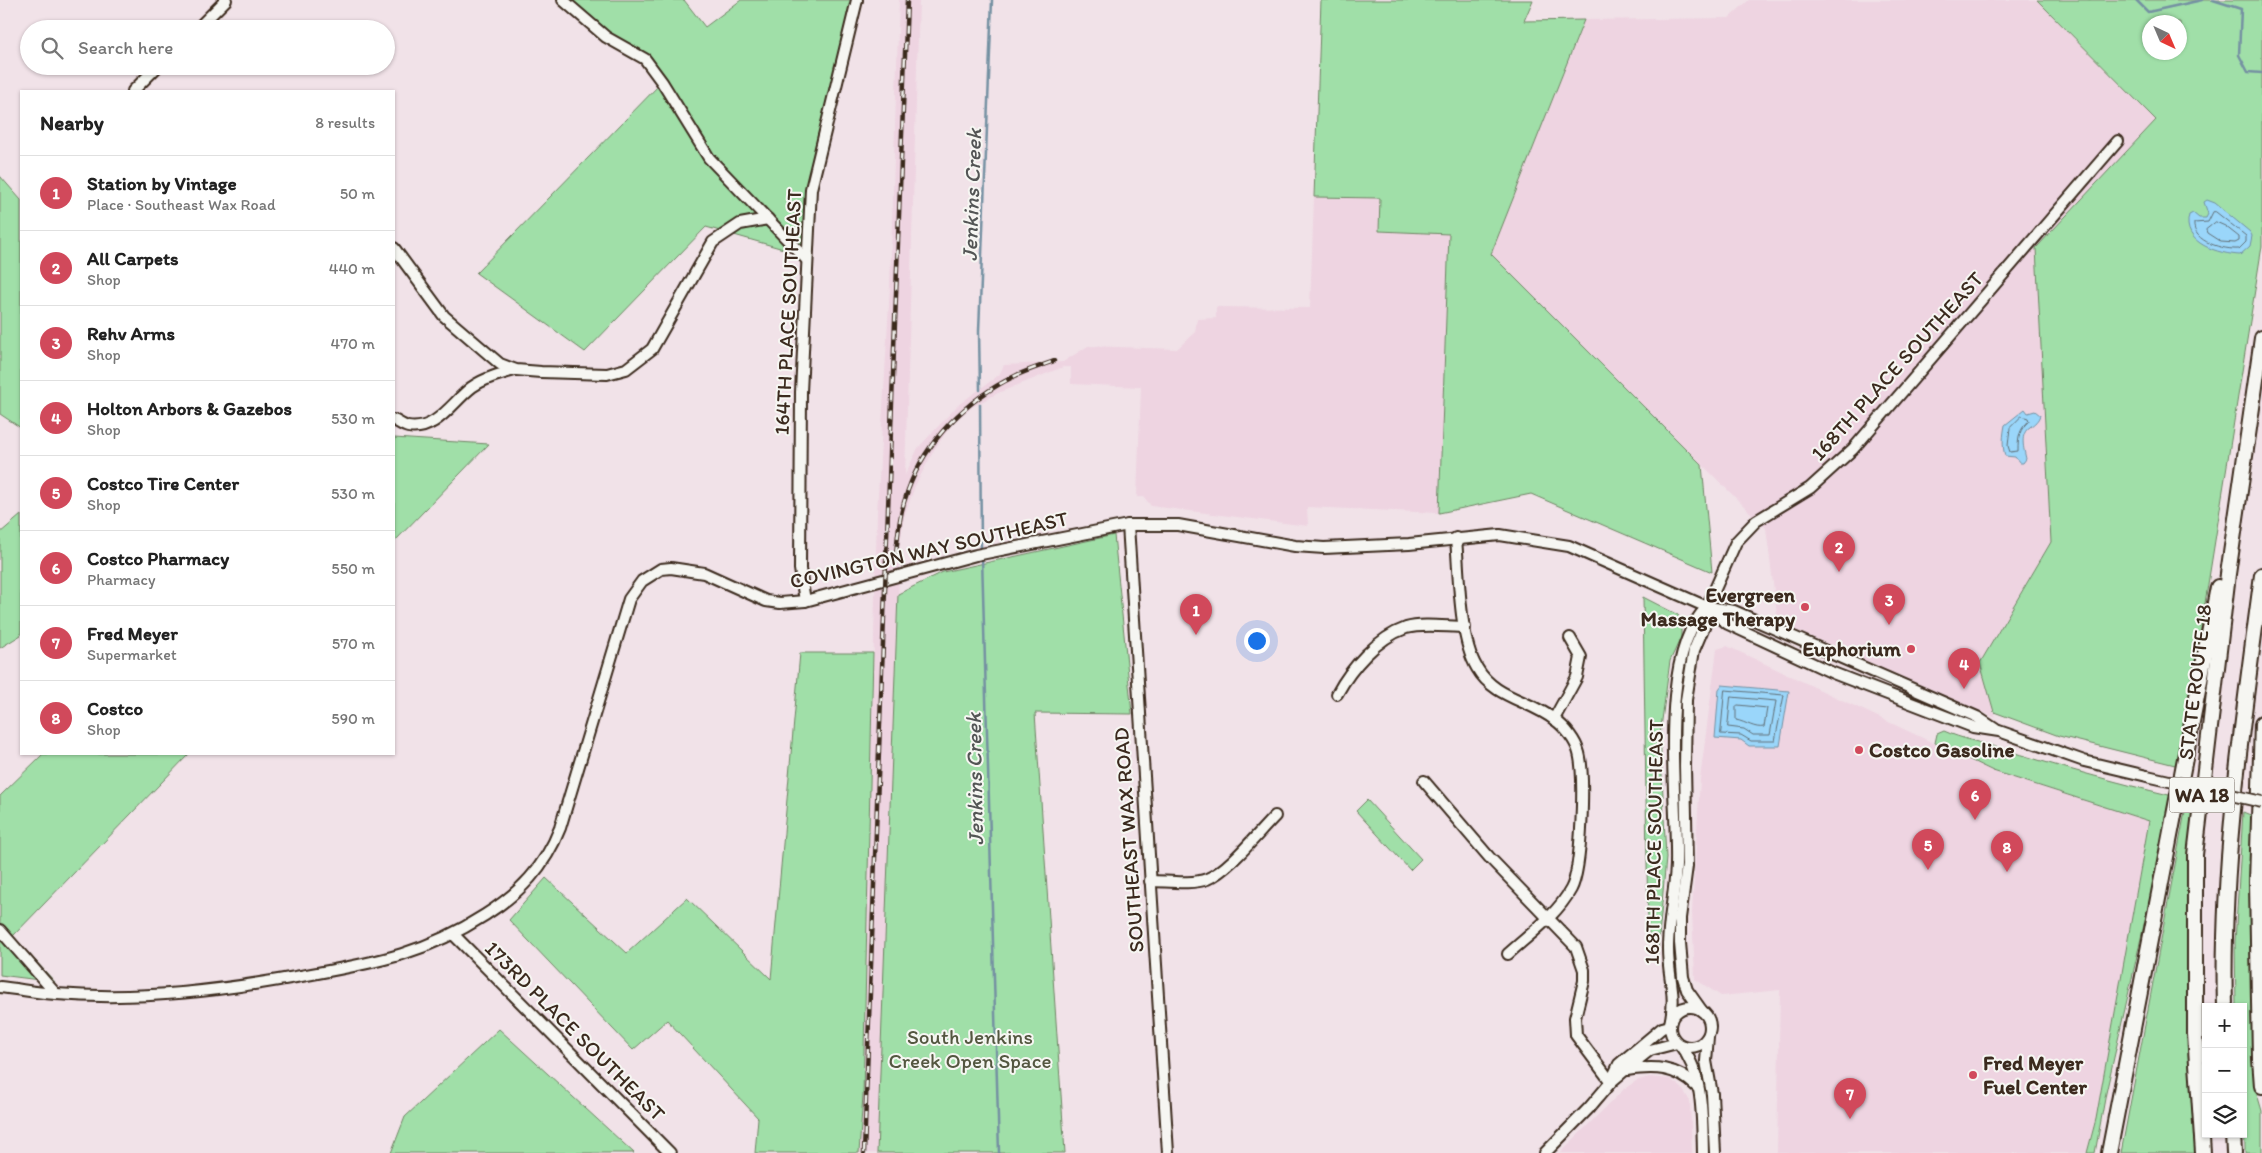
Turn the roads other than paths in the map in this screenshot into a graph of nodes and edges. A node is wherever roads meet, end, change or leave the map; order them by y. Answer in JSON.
{"nodes":[{"id":1,"x":226,"y":0,"type":"edge"},
{"id":2,"x":563,"y":0,"type":"edge"},
{"id":3,"x":857,"y":0,"type":"edge"},
{"id":4,"x":206,"y":20,"type":"edge"},
{"id":5,"x":149,"y":75,"type":"edge"},
{"id":6,"x":134,"y":90,"type":"edge"},
{"id":7,"x":2118,"y":141,"type":"dead end"},
{"id":8,"x":768,"y":219,"type":"junction"},
{"id":9,"x":395,"y":249,"type":"edge"},
{"id":10,"x":806,"y":259,"type":"junction"},
{"id":11,"x":2262,"y":338,"type":"edge"},
{"id":12,"x":516,"y":370,"type":"junction"},
{"id":13,"x":395,"y":421,"type":"edge"},
{"id":14,"x":2246,"y":439,"type":"junction"},
{"id":15,"x":1128,"y":525,"type":"junction"},
{"id":16,"x":1456,"y":538,"type":"junction"},
{"id":17,"x":2262,"y":575,"type":"edge"},
{"id":18,"x":805,"y":601,"type":"junction"},
{"id":19,"x":1707,"y":607,"type":"junction"},
{"id":20,"x":1465,"y":627,"type":"junction"},
{"id":21,"x":1570,"y":638,"type":"dead end"},
{"id":22,"x":1833,"y":673,"type":"junction"},
{"id":23,"x":1894,"y":681,"type":"junction"},
{"id":24,"x":1337,"y":694,"type":"dead end"},
{"id":25,"x":1554,"y":719,"type":"junction"},
{"id":26,"x":2262,"y":724,"type":"edge"},
{"id":27,"x":1999,"y":731,"type":"junction"},
{"id":28,"x":1424,"y":781,"type":"dead end"},
{"id":29,"x":2262,"y":802,"type":"edge"},
{"id":30,"x":1275,"y":816,"type":"dead end"},
{"id":31,"x":1150,"y":882,"type":"junction"},
{"id":32,"x":1547,"y":918,"type":"junction"},
{"id":33,"x":0,"y":930,"type":"edge"},
{"id":34,"x":454,"y":934,"type":"junction"},
{"id":35,"x":1508,"y":954,"type":"dead end"},
{"id":36,"x":0,"y":987,"type":"edge"},
{"id":37,"x":56,"y":994,"type":"junction"},
{"id":38,"x":2225,"y":1003,"type":"edge"},
{"id":39,"x":1702,"y":1011,"type":"junction"},
{"id":40,"x":1670,"y":1025,"type":"junction"},
{"id":41,"x":1709,"y":1035,"type":"junction"},
{"id":42,"x":1678,"y":1043,"type":"junction"},
{"id":43,"x":1627,"y":1070,"type":"junction"},
{"id":44,"x":1611,"y":1082,"type":"junction"},
{"id":45,"x":2262,"y":1086,"type":"edge"},
{"id":46,"x":1698,"y":1088,"type":"junction"},
{"id":47,"x":2232,"y":1138,"type":"edge"},
{"id":48,"x":670,"y":1153,"type":"edge"},
{"id":49,"x":1168,"y":1153,"type":"edge"},
{"id":50,"x":1545,"y":1153,"type":"edge"},
{"id":51,"x":1703,"y":1153,"type":"edge"},
{"id":52,"x":1715,"y":1153,"type":"edge"},
{"id":53,"x":2109,"y":1153,"type":"edge"},
{"id":54,"x":2202,"y":1153,"type":"edge"},
{"id":55,"x":2234,"y":1153,"type":"edge"}],
"edges":[{"from":1,"to":4,"type":"street"},
{"from":2,"to":8,"type":"street"},
{"from":3,"to":10,"type":"street","name":"164TH PLACE SOUTHEAST"},
{"from":5,"to":6,"type":"street"},
{"from":7,"to":19,"type":"street","name":"168TH PLACE SOUTHEAST"},
{"from":8,"to":10,"type":"street"},
{"from":8,"to":12,"type":"street"},
{"from":9,"to":12,"type":"street"},
{"from":10,"to":18,"type":"street","name":"164TH PLACE SOUTHEAST"},
{"from":11,"to":14,"type":"highway","name":"STATE ROUTE 18","number":"WA 18"},
{"from":12,"to":13,"type":"street"},
{"from":14,"to":53,"type":"highway"},
{"from":14,"to":54,"type":"highway","name":"STATE ROUTE 18","number":"WA 18"},
{"from":15,"to":16,"type":"street","name":"COVINGTON WAY SOUTHEAST"},
{"from":15,"to":18,"type":"street","name":"COVINGTON WAY SOUTHEAST"},
{"from":15,"to":31,"type":"street","name":"SOUTHEAST WAX ROAD"},
{"from":16,"to":19,"type":"street","name":"COVINGTON WAY SOUTHEAST"},
{"from":16,"to":20,"type":"street"},
{"from":17,"to":38,"type":"highway","number":"WA 18"},
{"from":18,"to":34,"type":"street","name":"COVINGTON WAY SOUTHEAST"},
{"from":19,"to":22,"type":"street","name":"COVINGTON WAY SOUTHEAST"},
{"from":19,"to":23,"type":"street","name":"COVINGTON WAY SOUTHEAST"},
{"from":19,"to":39,"type":"street","name":"168TH PLACE SOUTHEAST"},
{"from":19,"to":40,"type":"street","name":"168TH PLACE SOUTHEAST"},
{"from":20,"to":24,"type":"street"},
{"from":20,"to":25,"type":"street"},
{"from":21,"to":25,"type":"street"},
{"from":22,"to":23,"type":"street"},
{"from":22,"to":27,"type":"street","name":"COVINGTON WAY SOUTHEAST"},
{"from":23,"to":27,"type":"street","name":"COVINGTON WAY SOUTHEAST"},
{"from":25,"to":32,"type":"street"},
{"from":26,"to":45,"type":"highway"},
{"from":27,"to":29,"type":"street","name":"COVINGTON WAY SOUTHEAST","bridge":true},
{"from":28,"to":32,"type":"street"},
{"from":30,"to":31,"type":"street"},
{"from":31,"to":49,"type":"street","name":"SOUTHEAST WAX ROAD"},
{"from":32,"to":35,"type":"street"},
{"from":32,"to":44,"type":"street"},
{"from":33,"to":37,"type":"street"},
{"from":34,"to":37,"type":"street"},
{"from":34,"to":48,"type":"street","name":"173RD PLACE SOUTHEAST"},
{"from":36,"to":37,"type":"street"},
{"from":39,"to":40,"type":"street"},
{"from":39,"to":41,"type":"street"},
{"from":40,"to":42,"type":"street"},
{"from":40,"to":44,"type":"street"},
{"from":41,"to":42,"type":"street"},
{"from":41,"to":52,"type":"street"},
{"from":42,"to":43,"type":"street"},
{"from":42,"to":46,"type":"street"},
{"from":43,"to":44,"type":"street"},
{"from":43,"to":46,"type":"street"},
{"from":44,"to":50,"type":"street"},
{"from":46,"to":51,"type":"street"},
{"from":47,"to":55,"type":"highway"}]}
